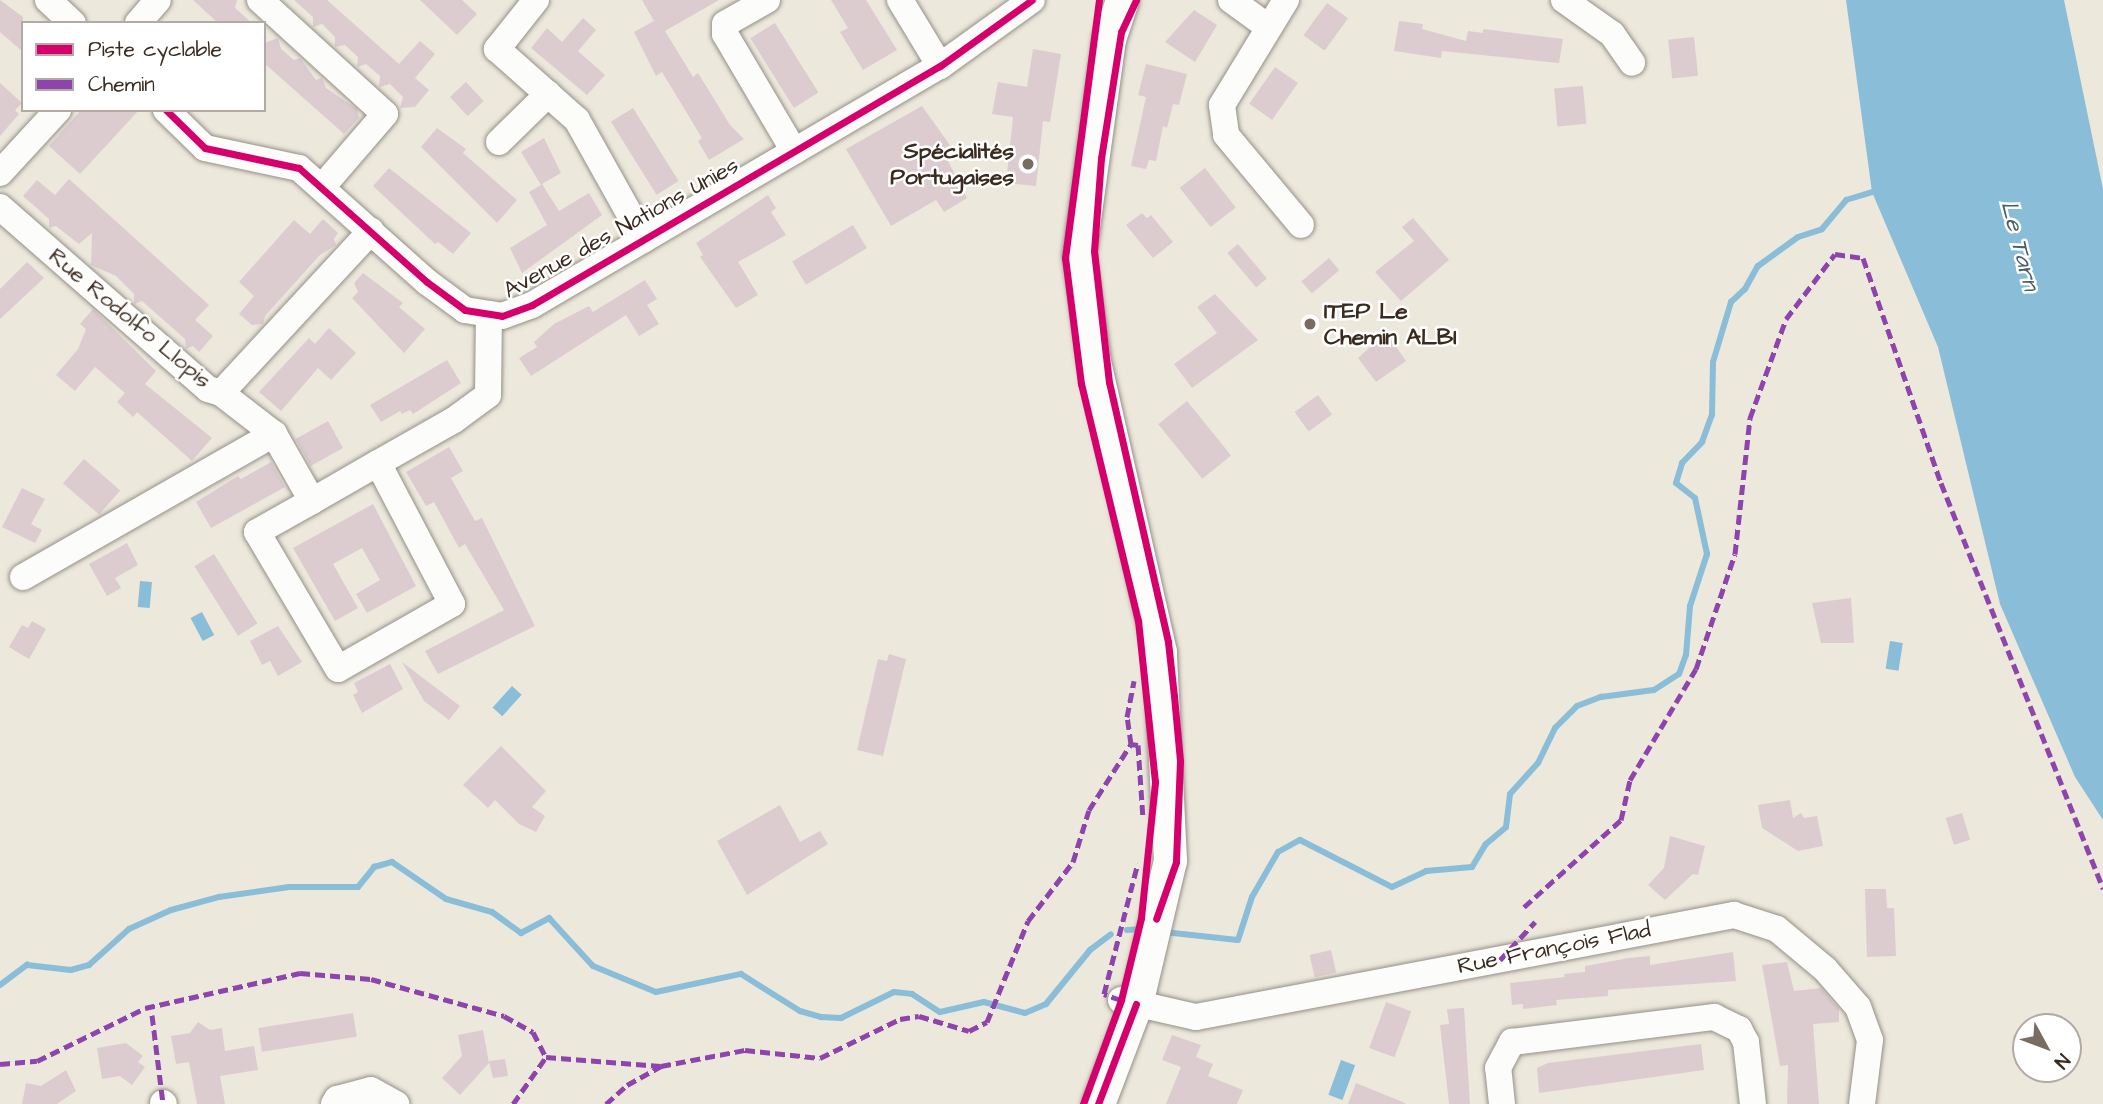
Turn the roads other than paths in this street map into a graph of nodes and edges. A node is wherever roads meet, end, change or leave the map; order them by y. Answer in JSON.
{"nodes":[{"id":1,"x":48,"y":0,"type":"edge"},
{"id":2,"x":158,"y":0,"type":"edge"},
{"id":3,"x":260,"y":0,"type":"edge"},
{"id":4,"x":536,"y":0,"type":"edge"},
{"id":5,"x":767,"y":0,"type":"edge"},
{"id":6,"x":900,"y":0,"type":"edge"},
{"id":7,"x":1032,"y":0,"type":"edge"},
{"id":8,"x":1122,"y":0,"type":"edge"},
{"id":9,"x":1231,"y":0,"type":"edge"},
{"id":10,"x":1286,"y":0,"type":"edge"},
{"id":11,"x":1564,"y":0,"type":"edge"},
{"id":12,"x":71,"y":21,"type":"edge"},
{"id":13,"x":140,"y":21,"type":"edge"},
{"id":14,"x":1268,"y":27,"type":"junction"},
{"id":15,"x":1632,"y":63,"type":"dead end"},
{"id":16,"x":940,"y":66,"type":"junction"},
{"id":17,"x":548,"y":94,"type":"junction"},
{"id":18,"x":56,"y":112,"type":"edge"},
{"id":19,"x":168,"y":112,"type":"edge"},
{"id":20,"x":499,"y":142,"type":"dead end"},
{"id":21,"x":794,"y":151,"type":"junction"},
{"id":22,"x":0,"y":173,"type":"edge"},
{"id":23,"x":323,"y":186,"type":"junction"},
{"id":24,"x":0,"y":207,"type":"edge"},
{"id":25,"x":1301,"y":225,"type":"dead end"},
{"id":26,"x":371,"y":231,"type":"junction"},
{"id":27,"x":644,"y":240,"type":"junction"},
{"id":28,"x":489,"y":314,"type":"junction"},
{"id":29,"x":220,"y":393,"type":"junction"},
{"id":30,"x":274,"y":434,"type":"junction"},
{"id":31,"x":378,"y":463,"type":"junction"},
{"id":32,"x":312,"y":500,"type":"junction"},
{"id":33,"x":23,"y":577,"type":"dead end"},
{"id":34,"x":1128,"y":1002,"type":"junction"},
{"id":35,"x":334,"y":1104,"type":"edge"},
{"id":36,"x":396,"y":1104,"type":"edge"},
{"id":37,"x":1083,"y":1104,"type":"edge"},
{"id":38,"x":1098,"y":1104,"type":"edge"},
{"id":39,"x":1502,"y":1104,"type":"edge"},
{"id":40,"x":1753,"y":1104,"type":"edge"},
{"id":41,"x":1861,"y":1104,"type":"edge"}],
"edges":[{"from":1,"to":12,"type":"street"},
{"from":2,"to":13,"type":"street"},
{"from":3,"to":23,"type":"street"},
{"from":4,"to":17,"type":"street"},
{"from":5,"to":21,"type":"street"},
{"from":6,"to":16,"type":"street"},
{"from":7,"to":16,"type":"street","name":"Avenue des Nations Unies"},
{"from":8,"to":34,"type":"main road"},
{"from":9,"to":14,"type":"street"},
{"from":10,"to":14,"type":"street"},
{"from":11,"to":15,"type":"street"},
{"from":14,"to":25,"type":"street"},
{"from":16,"to":21,"type":"street","name":"Avenue des Nations Unies"},
{"from":17,"to":20,"type":"street"},
{"from":17,"to":27,"type":"street"},
{"from":18,"to":22,"type":"street"},
{"from":19,"to":23,"type":"street","name":"Avenue des Nations Unies"},
{"from":21,"to":27,"type":"street","name":"Avenue des Nations Unies"},
{"from":23,"to":26,"type":"street","name":"Avenue des Nations Unies"},
{"from":24,"to":29,"type":"street","name":"Rue Rodolfo Llopis"},
{"from":26,"to":28,"type":"street","name":"Avenue des Nations Unies"},
{"from":26,"to":29,"type":"street","name":"Rue Rodolfo Llopis"},
{"from":27,"to":28,"type":"street","name":"Avenue des Nations Unies"},
{"from":28,"to":31,"type":"street"},
{"from":29,"to":30,"type":"street"},
{"from":30,"to":32,"type":"street"},
{"from":30,"to":33,"type":"street"},
{"from":31,"to":32,"type":"street"},
{"from":31,"to":32,"type":"street"},
{"from":34,"to":37,"type":"main road"},
{"from":34,"to":38,"type":"main road"},
{"from":34,"to":41,"type":"street","name":"Rue François Flad"},
{"from":35,"to":36,"type":"street"},
{"from":39,"to":40,"type":"street"}]}
